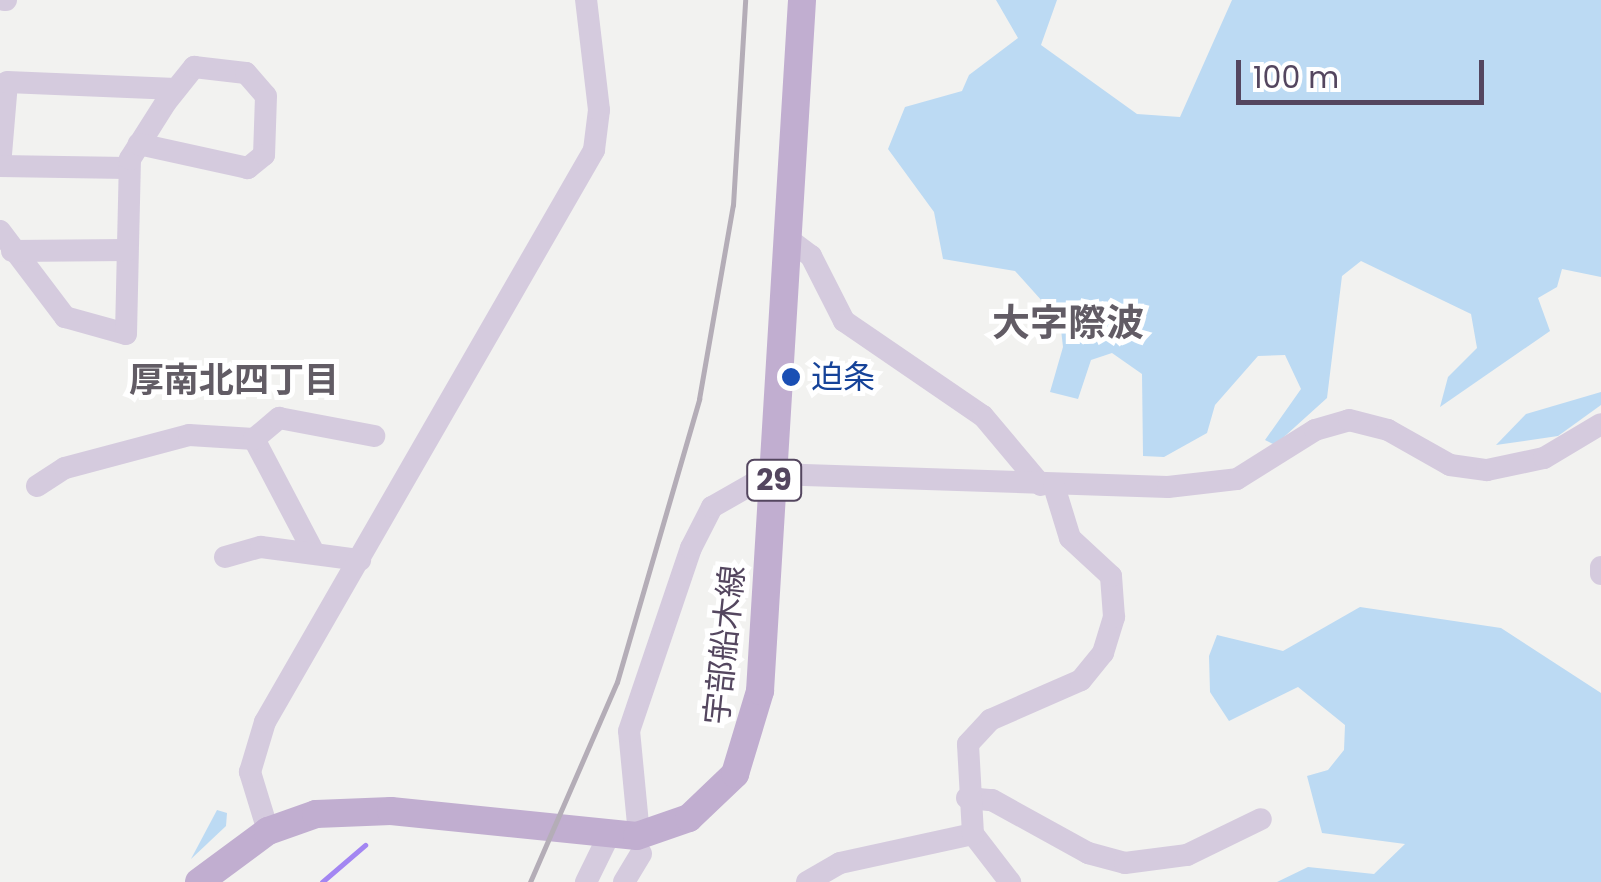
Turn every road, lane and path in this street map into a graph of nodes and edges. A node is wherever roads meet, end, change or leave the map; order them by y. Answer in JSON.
{"nodes":[{"id":1,"x":586,"y":0,"type":"edge"},
{"id":2,"x":802,"y":0,"type":"edge"},
{"id":3,"x":176,"y":89,"type":"junction"},
{"id":4,"x":139,"y":144,"type":"junction"},
{"id":5,"x":0,"y":166,"type":"edge"},
{"id":6,"x":127,"y":168,"type":"junction"},
{"id":7,"x":786,"y":238,"type":"junction"},
{"id":8,"x":6,"y":241,"type":"edge"},
{"id":9,"x":127,"y":250,"type":"junction"},
{"id":10,"x":1599,"y":431,"type":"edge"},
{"id":11,"x":374,"y":436,"type":"dead end"},
{"id":12,"x":254,"y":439,"type":"junction"},
{"id":13,"x":774,"y":480,"type":"junction"},
{"id":14,"x":37,"y":486,"type":"dead end"},
{"id":15,"x":1047,"y":486,"type":"junction"},
{"id":16,"x":314,"y":553,"type":"junction"},
{"id":17,"x":225,"y":557,"type":"dead end"},
{"id":18,"x":360,"y":560,"type":"junction"},
{"id":19,"x":967,"y":798,"type":"junction"},
{"id":20,"x":1261,"y":819,"type":"dead end"},
{"id":21,"x":638,"y":824,"type":"dead end"},
{"id":22,"x":268,"y":831,"type":"junction"},
{"id":23,"x":973,"y":834,"type":"junction"},
{"id":24,"x":608,"y":837,"type":"junction"},
{"id":25,"x":640,"y":854,"type":"dead end"},
{"id":26,"x":1125,"y":872,"type":"edge"},
{"id":27,"x":199,"y":882,"type":"edge"},
{"id":28,"x":586,"y":882,"type":"edge"},
{"id":29,"x":624,"y":882,"type":"edge"},
{"id":30,"x":807,"y":882,"type":"edge"},
{"id":31,"x":1010,"y":882,"type":"edge"}],
"edges":[{"from":1,"to":18,"type":"street"},
{"from":2,"to":7,"type":"main road","name":"宇部船木線","number":"29"},
{"from":3,"to":4,"type":"street"},
{"from":3,"to":4,"type":"street"},
{"from":3,"to":5,"type":"street"},
{"from":4,"to":6,"type":"street"},
{"from":5,"to":6,"type":"street"},
{"from":6,"to":9,"type":"street"},
{"from":7,"to":13,"type":"main road","name":"宇部船木線","number":"29"},
{"from":7,"to":15,"type":"street"},
{"from":8,"to":9,"type":"street"},
{"from":8,"to":9,"type":"street"},
{"from":10,"to":15,"type":"street"},
{"from":11,"to":12,"type":"street"},
{"from":12,"to":14,"type":"street"},
{"from":12,"to":16,"type":"street"},
{"from":13,"to":15,"type":"street"},
{"from":13,"to":21,"type":"street"},
{"from":13,"to":24,"type":"main road","name":"宇部船木線","number":"29"},
{"from":15,"to":19,"type":"street"},
{"from":16,"to":17,"type":"street"},
{"from":16,"to":18,"type":"street"},
{"from":18,"to":22,"type":"street"},
{"from":19,"to":23,"type":"street"},
{"from":19,"to":26,"type":"street"},
{"from":20,"to":26,"type":"street"},
{"from":22,"to":24,"type":"main road","name":"宇部船木線","number":"29"},
{"from":22,"to":27,"type":"main road","name":"宇部船木線","number":"29"},
{"from":23,"to":30,"type":"street"},
{"from":23,"to":31,"type":"street"},
{"from":24,"to":28,"type":"street"},
{"from":25,"to":29,"type":"street"}]}
